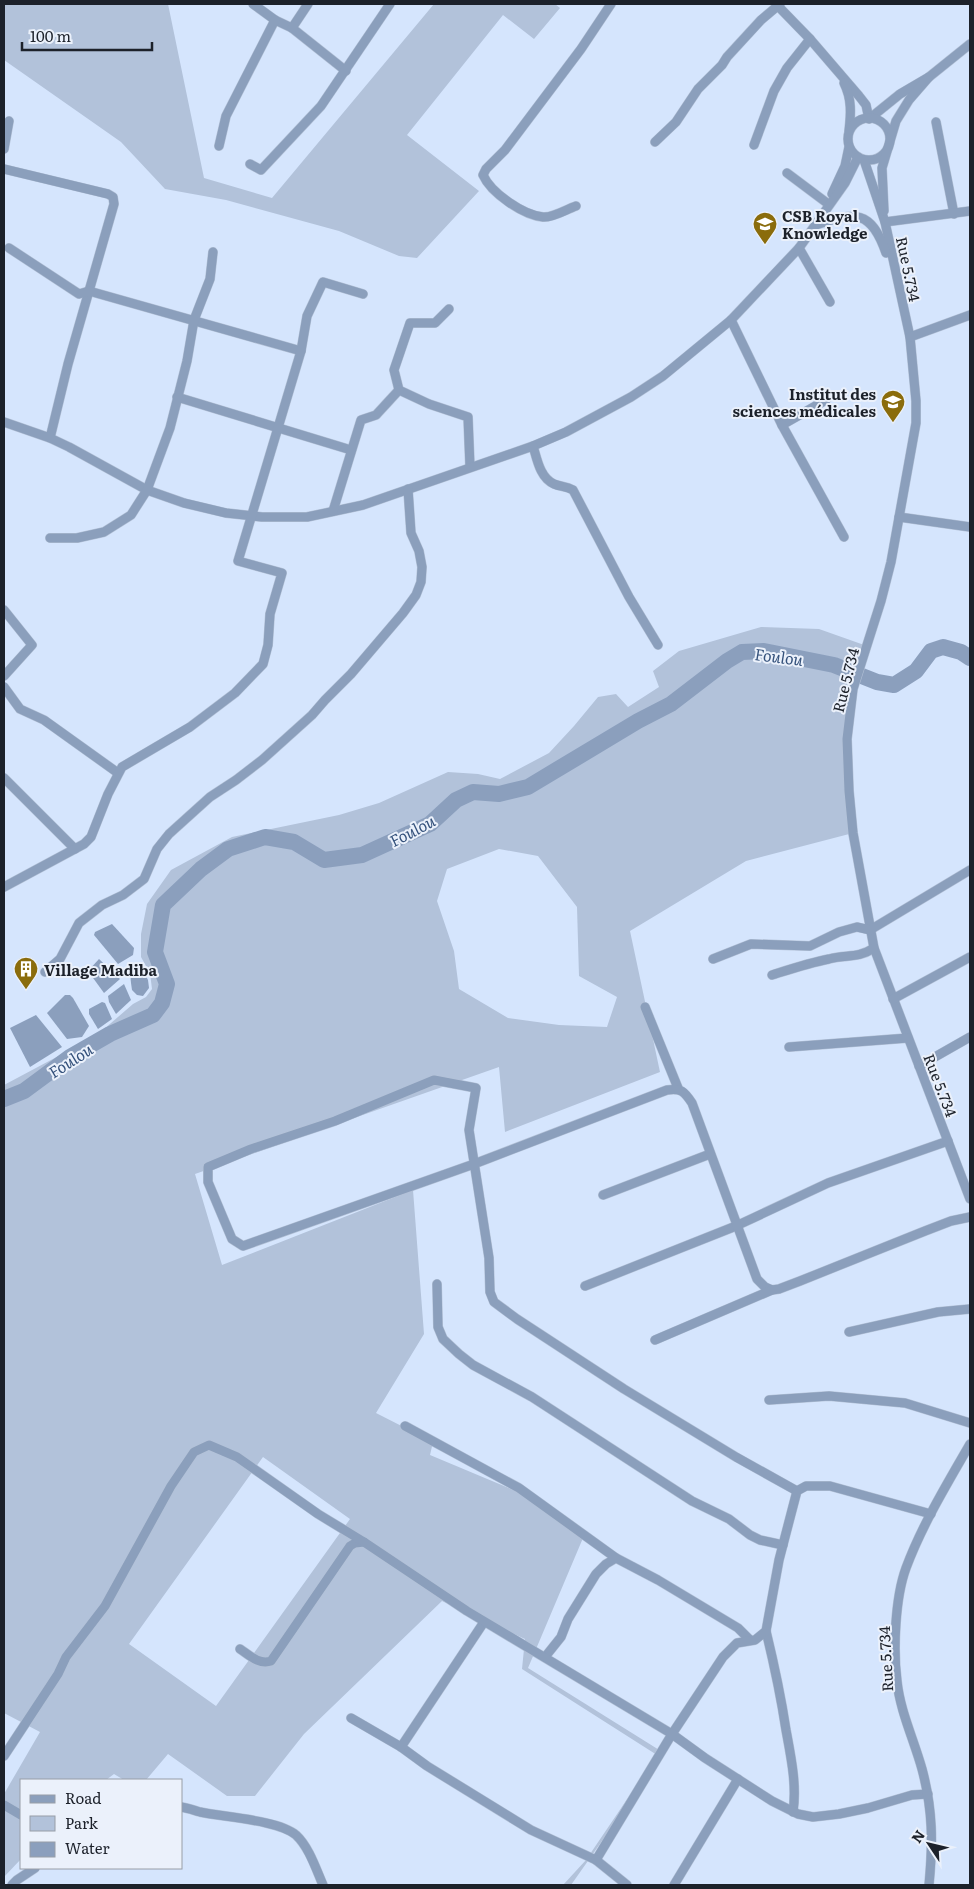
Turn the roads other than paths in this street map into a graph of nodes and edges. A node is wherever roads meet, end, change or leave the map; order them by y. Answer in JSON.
{"nodes":[{"id":1,"x":253,"y":4,"type":"edge"},
{"id":2,"x":308,"y":4,"type":"edge"},
{"id":3,"x":390,"y":4,"type":"edge"},
{"id":4,"x":611,"y":4,"type":"edge"},
{"id":5,"x":778,"y":4,"type":"edge"},
{"id":6,"x":275,"y":20,"type":"junction"},
{"id":7,"x":292,"y":28,"type":"junction"},
{"id":8,"x":810,"y":39,"type":"junction"},
{"id":9,"x":970,"y":44,"type":"edge"},
{"id":10,"x":346,"y":71,"type":"junction"},
{"id":11,"x":838,"y":72,"type":"junction"},
{"id":12,"x":930,"y":77,"type":"junction"},
{"id":13,"x":869,"y":119,"type":"junction"},
{"id":14,"x":9,"y":121,"type":"dead end"},
{"id":15,"x":936,"y":122,"type":"dead end"},
{"id":16,"x":848,"y":135,"type":"junction"},
{"id":17,"x":655,"y":142,"type":"dead end"},
{"id":18,"x":754,"y":145,"type":"dead end"},
{"id":19,"x":219,"y":146,"type":"dead end"},
{"id":20,"x":888,"y":146,"type":"junction"},
{"id":21,"x":849,"y":147,"type":"junction"},
{"id":22,"x":4,"y":149,"type":"edge"},
{"id":23,"x":861,"y":158,"type":"junction"},
{"id":24,"x":250,"y":164,"type":"dead end"},
{"id":25,"x":4,"y":170,"type":"edge"},
{"id":26,"x":787,"y":173,"type":"dead end"},
{"id":27,"x":828,"y":202,"type":"junction"},
{"id":28,"x":576,"y":206,"type":"dead end"},
{"id":29,"x":970,"y":211,"type":"edge"},
{"id":30,"x":954,"y":214,"type":"junction"},
{"id":31,"x":818,"y":221,"type":"junction"},
{"id":32,"x":885,"y":222,"type":"junction"},
{"id":33,"x":9,"y":248,"type":"dead end"},
{"id":34,"x":799,"y":248,"type":"junction"},
{"id":35,"x":213,"y":252,"type":"dead end"},
{"id":36,"x":898,"y":287,"type":"junction"},
{"id":37,"x":89,"y":291,"type":"junction"},
{"id":38,"x":363,"y":294,"type":"dead end"},
{"id":39,"x":830,"y":302,"type":"dead end"},
{"id":40,"x":449,"y":309,"type":"dead end"},
{"id":41,"x":970,"y":315,"type":"edge"},
{"id":42,"x":194,"y":320,"type":"junction"},
{"id":43,"x":730,"y":320,"type":"junction"},
{"id":44,"x":910,"y":338,"type":"junction"},
{"id":45,"x":301,"y":351,"type":"junction"},
{"id":46,"x":399,"y":390,"type":"junction"},
{"id":47,"x":177,"y":396,"type":"junction"},
{"id":48,"x":826,"y":400,"type":"dead end"},
{"id":49,"x":4,"y":422,"type":"edge"},
{"id":50,"x":782,"y":425,"type":"junction"},
{"id":51,"x":278,"y":429,"type":"junction"},
{"id":52,"x":50,"y":438,"type":"junction"},
{"id":53,"x":533,"y":446,"type":"junction"},
{"id":54,"x":350,"y":450,"type":"junction"},
{"id":55,"x":470,"y":468,"type":"junction"},
{"id":56,"x":408,"y":489,"type":"junction"},
{"id":57,"x":147,"y":490,"type":"junction"},
{"id":58,"x":333,"y":512,"type":"junction"},
{"id":59,"x":251,"y":516,"type":"junction"},
{"id":60,"x":899,"y":517,"type":"junction"},
{"id":61,"x":970,"y":527,"type":"edge"},
{"id":62,"x":844,"y":537,"type":"dead end"},
{"id":63,"x":50,"y":538,"type":"dead end"},
{"id":64,"x":4,"y":610,"type":"edge"},
{"id":65,"x":658,"y":645,"type":"dead end"},
{"id":66,"x":4,"y":676,"type":"edge"},
{"id":67,"x":4,"y":687,"type":"edge"},
{"id":68,"x":118,"y":773,"type":"junction"},
{"id":69,"x":4,"y":778,"type":"edge"},
{"id":70,"x":75,"y":849,"type":"junction"},
{"id":71,"x":970,"y":870,"type":"edge"},
{"id":72,"x":4,"y":887,"type":"edge"},
{"id":73,"x":870,"y":930,"type":"junction"},
{"id":74,"x":874,"y":948,"type":"junction"},
{"id":75,"x":970,"y":956,"type":"edge"},
{"id":76,"x":714,"y":959,"type":"dead end"},
{"id":77,"x":45,"y":972,"type":"dead end"},
{"id":78,"x":772,"y":975,"type":"dead end"},
{"id":79,"x":893,"y":999,"type":"junction"},
{"id":80,"x":645,"y":1007,"type":"dead end"},
{"id":81,"x":970,"y":1037,"type":"edge"},
{"id":82,"x":908,"y":1038,"type":"junction"},
{"id":83,"x":789,"y":1046,"type":"dead end"},
{"id":84,"x":919,"y":1066,"type":"junction"},
{"id":85,"x":678,"y":1088,"type":"junction"},
{"id":86,"x":948,"y":1141,"type":"junction"},
{"id":87,"x":710,"y":1154,"type":"junction"},
{"id":88,"x":474,"y":1164,"type":"junction"},
{"id":89,"x":967,"y":1178,"type":"edge"},
{"id":90,"x":603,"y":1195,"type":"dead end"},
{"id":91,"x":970,"y":1199,"type":"edge"},
{"id":92,"x":970,"y":1216,"type":"edge"},
{"id":93,"x":736,"y":1226,"type":"junction"},
{"id":94,"x":437,"y":1284,"type":"dead end"},
{"id":95,"x":585,"y":1286,"type":"dead end"},
{"id":96,"x":772,"y":1290,"type":"junction"},
{"id":97,"x":970,"y":1309,"type":"edge"},
{"id":98,"x":849,"y":1332,"type":"dead end"},
{"id":99,"x":655,"y":1340,"type":"dead end"},
{"id":100,"x":769,"y":1400,"type":"dead end"},
{"id":101,"x":970,"y":1424,"type":"edge"},
{"id":102,"x":405,"y":1426,"type":"dead end"},
{"id":103,"x":970,"y":1444,"type":"edge"},
{"id":104,"x":797,"y":1491,"type":"junction"},
{"id":105,"x":931,"y":1514,"type":"junction"},
{"id":106,"x":364,"y":1542,"type":"junction"},
{"id":107,"x":783,"y":1545,"type":"junction"},
{"id":108,"x":616,"y":1558,"type":"junction"},
{"id":109,"x":484,"y":1622,"type":"junction"},
{"id":110,"x":766,"y":1631,"type":"junction"},
{"id":111,"x":750,"y":1640,"type":"junction"},
{"id":112,"x":240,"y":1649,"type":"dead end"},
{"id":113,"x":546,"y":1657,"type":"junction"},
{"id":114,"x":351,"y":1718,"type":"dead end"},
{"id":115,"x":672,"y":1734,"type":"junction"},
{"id":116,"x":401,"y":1747,"type":"junction"},
{"id":117,"x":4,"y":1756,"type":"edge"},
{"id":118,"x":738,"y":1779,"type":"junction"},
{"id":119,"x":928,"y":1794,"type":"junction"},
{"id":120,"x":4,"y":1805,"type":"edge"},
{"id":121,"x":182,"y":1806,"type":"edge"},
{"id":122,"x":793,"y":1812,"type":"junction"},
{"id":123,"x":20,"y":1814,"type":"edge"},
{"id":124,"x":596,"y":1860,"type":"junction"},
{"id":125,"x":34,"y":1869,"type":"edge"},
{"id":126,"x":12,"y":1885,"type":"edge"},
{"id":127,"x":323,"y":1885,"type":"edge"},
{"id":128,"x":627,"y":1885,"type":"edge"},
{"id":129,"x":674,"y":1885,"type":"edge"},
{"id":130,"x":928,"y":1885,"type":"edge"}],
"edges":[{"from":1,"to":6,"type":"street"},
{"from":2,"to":7,"type":"street"},
{"from":3,"to":10,"type":"street"},
{"from":4,"to":28,"type":"street"},
{"from":5,"to":8,"type":"street"},
{"from":5,"to":17,"type":"street"},
{"from":6,"to":7,"type":"street"},
{"from":6,"to":19,"type":"street"},
{"from":7,"to":10,"type":"street"},
{"from":8,"to":11,"type":"street"},
{"from":8,"to":18,"type":"street"},
{"from":9,"to":12,"type":"street"},
{"from":10,"to":24,"type":"street"},
{"from":11,"to":13,"type":"street"},
{"from":11,"to":16,"type":"street"},
{"from":12,"to":13,"type":"street"},
{"from":12,"to":20,"type":"street"},
{"from":13,"to":16,"type":"street"},
{"from":13,"to":20,"type":"street"},
{"from":14,"to":22,"type":"street"},
{"from":15,"to":30,"type":"street"},
{"from":16,"to":21,"type":"street"},
{"from":20,"to":23,"type":"street"},
{"from":20,"to":32,"type":"street"},
{"from":21,"to":23,"type":"street"},
{"from":21,"to":27,"type":"street"},
{"from":23,"to":31,"type":"street"},
{"from":23,"to":32,"type":"street","name":"Rue 5.734"},
{"from":25,"to":37,"type":"street"},
{"from":26,"to":27,"type":"street"},
{"from":27,"to":31,"type":"street"},
{"from":29,"to":30,"type":"street"},
{"from":30,"to":32,"type":"street"},
{"from":31,"to":34,"type":"street"},
{"from":31,"to":36,"type":"street"},
{"from":32,"to":36,"type":"street","name":"Rue 5.734"},
{"from":33,"to":37,"type":"street"},
{"from":34,"to":39,"type":"street"},
{"from":34,"to":43,"type":"street"},
{"from":35,"to":42,"type":"street"},
{"from":36,"to":44,"type":"street","name":"Rue 5.734"},
{"from":37,"to":42,"type":"street"},
{"from":37,"to":52,"type":"street"},
{"from":38,"to":45,"type":"street"},
{"from":40,"to":46,"type":"street"},
{"from":41,"to":44,"type":"street"},
{"from":42,"to":45,"type":"street"},
{"from":42,"to":47,"type":"street"},
{"from":43,"to":50,"type":"street"},
{"from":43,"to":53,"type":"street"},
{"from":44,"to":60,"type":"street","name":"Rue 5.734"},
{"from":45,"to":51,"type":"street"},
{"from":46,"to":54,"type":"street"},
{"from":46,"to":55,"type":"street"},
{"from":47,"to":51,"type":"street"},
{"from":47,"to":57,"type":"street"},
{"from":48,"to":50,"type":"street"},
{"from":49,"to":52,"type":"street"},
{"from":50,"to":62,"type":"street"},
{"from":51,"to":54,"type":"street"},
{"from":51,"to":59,"type":"street"},
{"from":52,"to":57,"type":"street"},
{"from":53,"to":55,"type":"street"},
{"from":53,"to":65,"type":"street"},
{"from":54,"to":58,"type":"street"},
{"from":55,"to":56,"type":"street"},
{"from":56,"to":58,"type":"street"},
{"from":56,"to":77,"type":"street"},
{"from":57,"to":59,"type":"street"},
{"from":57,"to":63,"type":"street"},
{"from":58,"to":59,"type":"street"},
{"from":59,"to":68,"type":"street"},
{"from":60,"to":61,"type":"street"},
{"from":60,"to":73,"type":"street","name":"Rue 5.734"},
{"from":64,"to":66,"type":"street"},
{"from":67,"to":68,"type":"street"},
{"from":68,"to":70,"type":"street"},
{"from":69,"to":70,"type":"street"},
{"from":70,"to":72,"type":"street"},
{"from":71,"to":73,"type":"street"},
{"from":73,"to":74,"type":"street","name":"Rue 5.734"},
{"from":73,"to":76,"type":"street"},
{"from":74,"to":78,"type":"street"},
{"from":74,"to":79,"type":"street","name":"Rue 5.734"},
{"from":75,"to":79,"type":"street"},
{"from":79,"to":82,"type":"street","name":"Rue 5.734"},
{"from":80,"to":85,"type":"street"},
{"from":81,"to":84,"type":"street"},
{"from":82,"to":83,"type":"street"},
{"from":82,"to":84,"type":"street","name":"Rue 5.734"},
{"from":84,"to":86,"type":"street","name":"Rue 5.734"},
{"from":85,"to":87,"type":"street"},
{"from":85,"to":88,"type":"street"},
{"from":86,"to":89,"type":"street","name":"Rue 5.734"},
{"from":86,"to":93,"type":"street"},
{"from":87,"to":90,"type":"street"},
{"from":87,"to":93,"type":"street"},
{"from":88,"to":88,"type":"street"},
{"from":88,"to":104,"type":"street"},
{"from":89,"to":91,"type":"street","name":"Rue 5.734"},
{"from":92,"to":96,"type":"street"},
{"from":93,"to":95,"type":"street"},
{"from":93,"to":96,"type":"street"},
{"from":94,"to":107,"type":"street"},
{"from":96,"to":99,"type":"street"},
{"from":97,"to":98,"type":"street"},
{"from":100,"to":101,"type":"street"},
{"from":102,"to":108,"type":"street"},
{"from":103,"to":105,"type":"street","name":"Rue 5.734"},
{"from":104,"to":105,"type":"street"},
{"from":104,"to":107,"type":"street"},
{"from":105,"to":119,"type":"street","name":"Rue 5.734"},
{"from":106,"to":109,"type":"street"},
{"from":106,"to":112,"type":"street"},
{"from":106,"to":117,"type":"street"},
{"from":107,"to":110,"type":"street"},
{"from":108,"to":111,"type":"street"},
{"from":108,"to":113,"type":"street"},
{"from":109,"to":113,"type":"street"},
{"from":109,"to":116,"type":"street"},
{"from":110,"to":111,"type":"street"},
{"from":110,"to":122,"type":"street"},
{"from":111,"to":115,"type":"street"},
{"from":113,"to":115,"type":"street"},
{"from":114,"to":116,"type":"street"},
{"from":115,"to":118,"type":"street"},
{"from":115,"to":124,"type":"street"},
{"from":116,"to":124,"type":"street"},
{"from":118,"to":122,"type":"street"},
{"from":118,"to":129,"type":"street"},
{"from":119,"to":122,"type":"street"},
{"from":119,"to":130,"type":"street","name":"Rue 5.734"},
{"from":120,"to":123,"type":"street"},
{"from":121,"to":127,"type":"street"},
{"from":124,"to":128,"type":"street"},
{"from":125,"to":126,"type":"street"}]}
